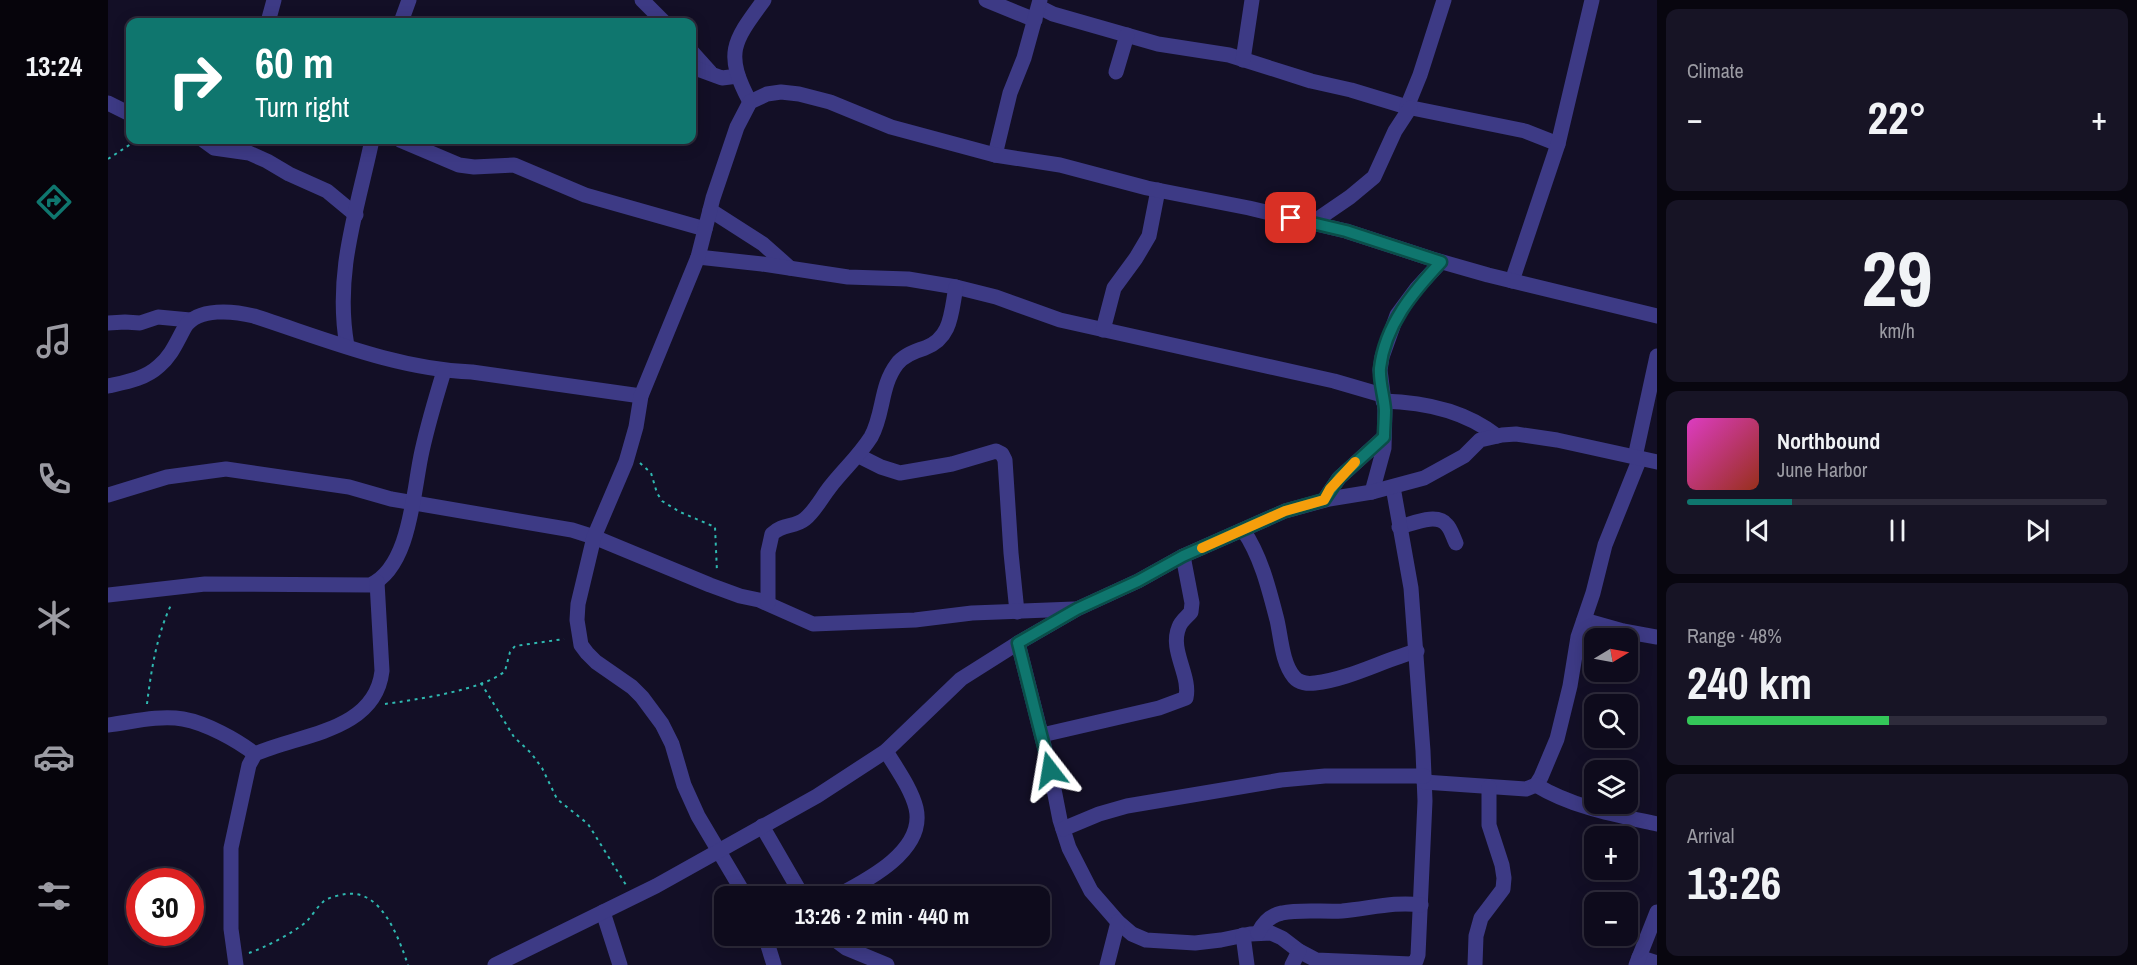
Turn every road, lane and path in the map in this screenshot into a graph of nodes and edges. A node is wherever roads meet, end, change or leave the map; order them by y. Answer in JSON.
{"nodes":[{"id":1,"x":273,"y":0,"type":"edge"},
{"id":2,"x":409,"y":0,"type":"edge"},
{"id":3,"x":642,"y":0,"type":"edge"},
{"id":4,"x":764,"y":0,"type":"edge"},
{"id":5,"x":986,"y":0,"type":"edge"},
{"id":6,"x":1252,"y":0,"type":"edge"},
{"id":7,"x":1444,"y":0,"type":"edge"},
{"id":8,"x":1592,"y":0,"type":"edge"},
{"id":9,"x":1038,"y":9,"type":"edge"},
{"id":10,"x":269,"y":18,"type":"edge"},
{"id":11,"x":402,"y":18,"type":"edge"},
{"id":12,"x":660,"y":18,"type":"edge"},
{"id":13,"x":1127,"y":35,"type":"junction"},
{"id":14,"x":696,"y":57,"type":"edge"},
{"id":15,"x":1243,"y":60,"type":"junction"},
{"id":16,"x":696,"y":70,"type":"edge"},
{"id":17,"x":1116,"y":72,"type":"dead end"},
{"id":18,"x":713,"y":76,"type":"junction"},
{"id":19,"x":738,"y":76,"type":"junction"},
{"id":20,"x":750,"y":102,"type":"junction"},
{"id":21,"x":108,"y":103,"type":"edge"},
{"id":22,"x":1408,"y":107,"type":"junction"},
{"id":23,"x":126,"y":112,"type":"edge"},
{"id":24,"x":131,"y":144,"type":"edge"},
{"id":25,"x":207,"y":144,"type":"edge"},
{"id":26,"x":371,"y":144,"type":"edge"},
{"id":27,"x":409,"y":144,"type":"edge"},
{"id":28,"x":1558,"y":144,"type":"junction"},
{"id":29,"x":241,"y":145,"type":"edge"},
{"id":30,"x":995,"y":155,"type":"junction"},
{"id":31,"x":108,"y":159,"type":"edge"},
{"id":32,"x":1158,"y":190,"type":"junction"},
{"id":33,"x":710,"y":210,"type":"junction"},
{"id":34,"x":356,"y":215,"type":"junction"},
{"id":35,"x":1312,"y":223,"type":"junction"},
{"id":36,"x":705,"y":229,"type":"junction"},
{"id":37,"x":698,"y":257,"type":"junction"},
{"id":38,"x":1441,"y":262,"type":"junction"},
{"id":39,"x":790,"y":268,"type":"junction"},
{"id":40,"x":1512,"y":281,"type":"junction"},
{"id":41,"x":956,"y":287,"type":"junction"},
{"id":42,"x":1657,"y":316,"type":"edge"},
{"id":43,"x":190,"y":320,"type":"junction"},
{"id":44,"x":108,"y":323,"type":"edge"},
{"id":45,"x":1103,"y":330,"type":"junction"},
{"id":46,"x":347,"y":346,"type":"junction"},
{"id":47,"x":1657,"y":356,"type":"edge"},
{"id":48,"x":444,"y":371,"type":"junction"},
{"id":49,"x":108,"y":386,"type":"edge"},
{"id":50,"x":641,"y":396,"type":"junction"},
{"id":51,"x":1383,"y":398,"type":"junction"},
{"id":52,"x":1497,"y":436,"type":"junction"},
{"id":53,"x":1384,"y":437,"type":"junction"},
{"id":54,"x":628,"y":454,"type":"junction"},
{"id":55,"x":859,"y":456,"type":"junction"},
{"id":56,"x":1638,"y":458,"type":"junction"},
{"id":57,"x":1657,"y":462,"type":"edge"},
{"id":58,"x":1393,"y":487,"type":"junction"},
{"id":59,"x":1372,"y":492,"type":"junction"},
{"id":60,"x":108,"y":495,"type":"edge"},
{"id":61,"x":1324,"y":500,"type":"junction"},
{"id":62,"x":412,"y":502,"type":"junction"},
{"id":63,"x":1399,"y":527,"type":"junction"},
{"id":64,"x":1243,"y":530,"type":"junction"},
{"id":65,"x":594,"y":537,"type":"junction"},
{"id":66,"x":1456,"y":543,"type":"dead end"},
{"id":67,"x":1183,"y":556,"type":"junction"},
{"id":68,"x":377,"y":582,"type":"junction"},
{"id":69,"x":180,"y":587,"type":"junction"},
{"id":70,"x":718,"y":588,"type":"junction"},
{"id":71,"x":108,"y":596,"type":"edge"},
{"id":72,"x":768,"y":603,"type":"junction"},
{"id":73,"x":1077,"y":609,"type":"junction"},
{"id":74,"x":1017,"y":612,"type":"junction"},
{"id":75,"x":1584,"y":620,"type":"junction"},
{"id":76,"x":577,"y":632,"type":"junction"},
{"id":77,"x":1657,"y":637,"type":"edge"},
{"id":78,"x":1018,"y":643,"type":"junction"},
{"id":79,"x":1417,"y":651,"type":"junction"},
{"id":80,"x":481,"y":683,"type":"junction"},
{"id":81,"x":367,"y":707,"type":"junction"},
{"id":82,"x":148,"y":720,"type":"junction"},
{"id":83,"x":108,"y":725,"type":"edge"},
{"id":84,"x":1042,"y":735,"type":"junction"},
{"id":85,"x":886,"y":751,"type":"junction"},
{"id":86,"x":255,"y":754,"type":"junction"},
{"id":87,"x":1424,"y":779,"type":"junction"},
{"id":88,"x":1536,"y":785,"type":"junction"},
{"id":89,"x":1489,"y":787,"type":"junction"},
{"id":90,"x":1657,"y":824,"type":"edge"},
{"id":91,"x":762,"y":826,"type":"junction"},
{"id":92,"x":1063,"y":829,"type":"junction"},
{"id":93,"x":718,"y":850,"type":"junction"},
{"id":94,"x":739,"y":886,"type":"edge"},
{"id":95,"x":797,"y":886,"type":"edge"},
{"id":96,"x":856,"y":886,"type":"edge"},
{"id":97,"x":635,"y":897,"type":"junction"},
{"id":98,"x":1421,"y":905,"type":"junction"},
{"id":99,"x":603,"y":912,"type":"junction"},
{"id":100,"x":1657,"y":912,"type":"edge"},
{"id":101,"x":1118,"y":922,"type":"junction"},
{"id":102,"x":1258,"y":933,"type":"junction"},
{"id":103,"x":1243,"y":935,"type":"junction"},
{"id":104,"x":768,"y":946,"type":"edge"},
{"id":105,"x":843,"y":946,"type":"edge"},
{"id":106,"x":1296,"y":958,"type":"edge"},
{"id":107,"x":235,"y":961,"type":"edge"},
{"id":108,"x":1638,"y":961,"type":"edge"},
{"id":109,"x":1419,"y":963,"type":"edge"},
{"id":110,"x":1657,"y":963,"type":"edge"},
{"id":111,"x":408,"y":965,"type":"edge"},
{"id":112,"x":495,"y":965,"type":"edge"},
{"id":113,"x":620,"y":965,"type":"edge"},
{"id":114,"x":774,"y":965,"type":"edge"},
{"id":115,"x":886,"y":965,"type":"edge"},
{"id":116,"x":1107,"y":965,"type":"edge"},
{"id":117,"x":1247,"y":965,"type":"edge"},
{"id":118,"x":1475,"y":965,"type":"edge"}],
"edges":[{"from":1,"to":10,"type":"street"},
{"from":2,"to":11,"type":"street"},
{"from":3,"to":12,"type":"street"},
{"from":4,"to":19,"type":"street"},
{"from":5,"to":9,"type":"street"},
{"from":6,"to":15,"type":"street"},
{"from":7,"to":22,"type":"street"},
{"from":8,"to":28,"type":"street"},
{"from":9,"to":13,"type":"street"},
{"from":9,"to":30,"type":"street"},
{"from":13,"to":15,"type":"street"},
{"from":13,"to":17,"type":"street"},
{"from":14,"to":18,"type":"street"},
{"from":15,"to":22,"type":"street"},
{"from":16,"to":18,"type":"street"},
{"from":18,"to":19,"type":"street"},
{"from":19,"to":20,"type":"street"},
{"from":20,"to":30,"type":"street"},
{"from":20,"to":33,"type":"street"},
{"from":21,"to":23,"type":"street"},
{"from":22,"to":28,"type":"street"},
{"from":22,"to":35,"type":"street"},
{"from":24,"to":31,"type":"path"},
{"from":25,"to":29,"type":"street"},
{"from":26,"to":34,"type":"street"},
{"from":27,"to":36,"type":"street"},
{"from":28,"to":40,"type":"street"},
{"from":29,"to":34,"type":"street"},
{"from":30,"to":32,"type":"street"},
{"from":32,"to":35,"type":"street"},
{"from":32,"to":45,"type":"street"},
{"from":33,"to":36,"type":"street"},
{"from":33,"to":39,"type":"street"},
{"from":34,"to":46,"type":"street"},
{"from":35,"to":38,"type":"street"},
{"from":36,"to":37,"type":"street"},
{"from":37,"to":39,"type":"street"},
{"from":37,"to":50,"type":"street"},
{"from":38,"to":40,"type":"street"},
{"from":38,"to":51,"type":"street"},
{"from":39,"to":41,"type":"street"},
{"from":40,"to":42,"type":"street"},
{"from":41,"to":45,"type":"street"},
{"from":41,"to":55,"type":"street"},
{"from":43,"to":44,"type":"street"},
{"from":43,"to":46,"type":"street"},
{"from":43,"to":49,"type":"street"},
{"from":45,"to":51,"type":"street"},
{"from":46,"to":48,"type":"street"},
{"from":47,"to":56,"type":"street"},
{"from":48,"to":50,"type":"street"},
{"from":48,"to":62,"type":"street"},
{"from":50,"to":54,"type":"street"},
{"from":51,"to":52,"type":"street"},
{"from":51,"to":53,"type":"street"},
{"from":52,"to":56,"type":"street"},
{"from":52,"to":58,"type":"street"},
{"from":53,"to":59,"type":"street"},
{"from":53,"to":61,"type":"street"},
{"from":54,"to":65,"type":"street"},
{"from":54,"to":70,"type":"path"},
{"from":55,"to":72,"type":"street"},
{"from":55,"to":74,"type":"street"},
{"from":56,"to":57,"type":"street"},
{"from":56,"to":75,"type":"street"},
{"from":58,"to":59,"type":"street"},
{"from":58,"to":63,"type":"street"},
{"from":59,"to":61,"type":"street"},
{"from":60,"to":62,"type":"street"},
{"from":61,"to":64,"type":"street"},
{"from":62,"to":65,"type":"street"},
{"from":62,"to":68,"type":"street"},
{"from":63,"to":66,"type":"street"},
{"from":63,"to":79,"type":"street"},
{"from":64,"to":67,"type":"street"},
{"from":64,"to":79,"type":"street"},
{"from":65,"to":70,"type":"street"},
{"from":65,"to":76,"type":"street"},
{"from":67,"to":73,"type":"street"},
{"from":67,"to":84,"type":"street"},
{"from":68,"to":69,"type":"street"},
{"from":68,"to":81,"type":"street"},
{"from":69,"to":71,"type":"street"},
{"from":69,"to":82,"type":"path"},
{"from":70,"to":72,"type":"street"},
{"from":72,"to":74,"type":"street"},
{"from":73,"to":74,"type":"street"},
{"from":73,"to":78,"type":"street"},
{"from":75,"to":77,"type":"street"},
{"from":75,"to":88,"type":"street"},
{"from":76,"to":80,"type":"path"},
{"from":76,"to":93,"type":"street"},
{"from":78,"to":84,"type":"street"},
{"from":78,"to":85,"type":"street"},
{"from":79,"to":87,"type":"street"},
{"from":80,"to":81,"type":"path"},
{"from":80,"to":97,"type":"path"},
{"from":81,"to":86,"type":"street"},
{"from":82,"to":83,"type":"street"},
{"from":82,"to":86,"type":"street"},
{"from":84,"to":92,"type":"street"},
{"from":85,"to":91,"type":"street"},
{"from":85,"to":96,"type":"street"},
{"from":86,"to":107,"type":"street"},
{"from":87,"to":89,"type":"street"},
{"from":87,"to":92,"type":"street"},
{"from":87,"to":98,"type":"street"},
{"from":88,"to":89,"type":"street"},
{"from":88,"to":90,"type":"street"},
{"from":89,"to":118,"type":"street"},
{"from":91,"to":93,"type":"street"},
{"from":91,"to":95,"type":"street"},
{"from":92,"to":101,"type":"street"},
{"from":93,"to":94,"type":"street"},
{"from":93,"to":97,"type":"street"},
{"from":97,"to":99,"type":"street"},
{"from":98,"to":102,"type":"street"},
{"from":98,"to":109,"type":"street"},
{"from":99,"to":112,"type":"street"},
{"from":99,"to":113,"type":"street"},
{"from":100,"to":108,"type":"street"},
{"from":101,"to":103,"type":"street"},
{"from":101,"to":116,"type":"street"},
{"from":102,"to":103,"type":"street"},
{"from":102,"to":106,"type":"street"},
{"from":103,"to":117,"type":"street"},
{"from":104,"to":114,"type":"street"},
{"from":105,"to":115,"type":"street"},
{"from":106,"to":109,"type":"street"},
{"from":107,"to":111,"type":"path"},
{"from":108,"to":110,"type":"street"}]}
